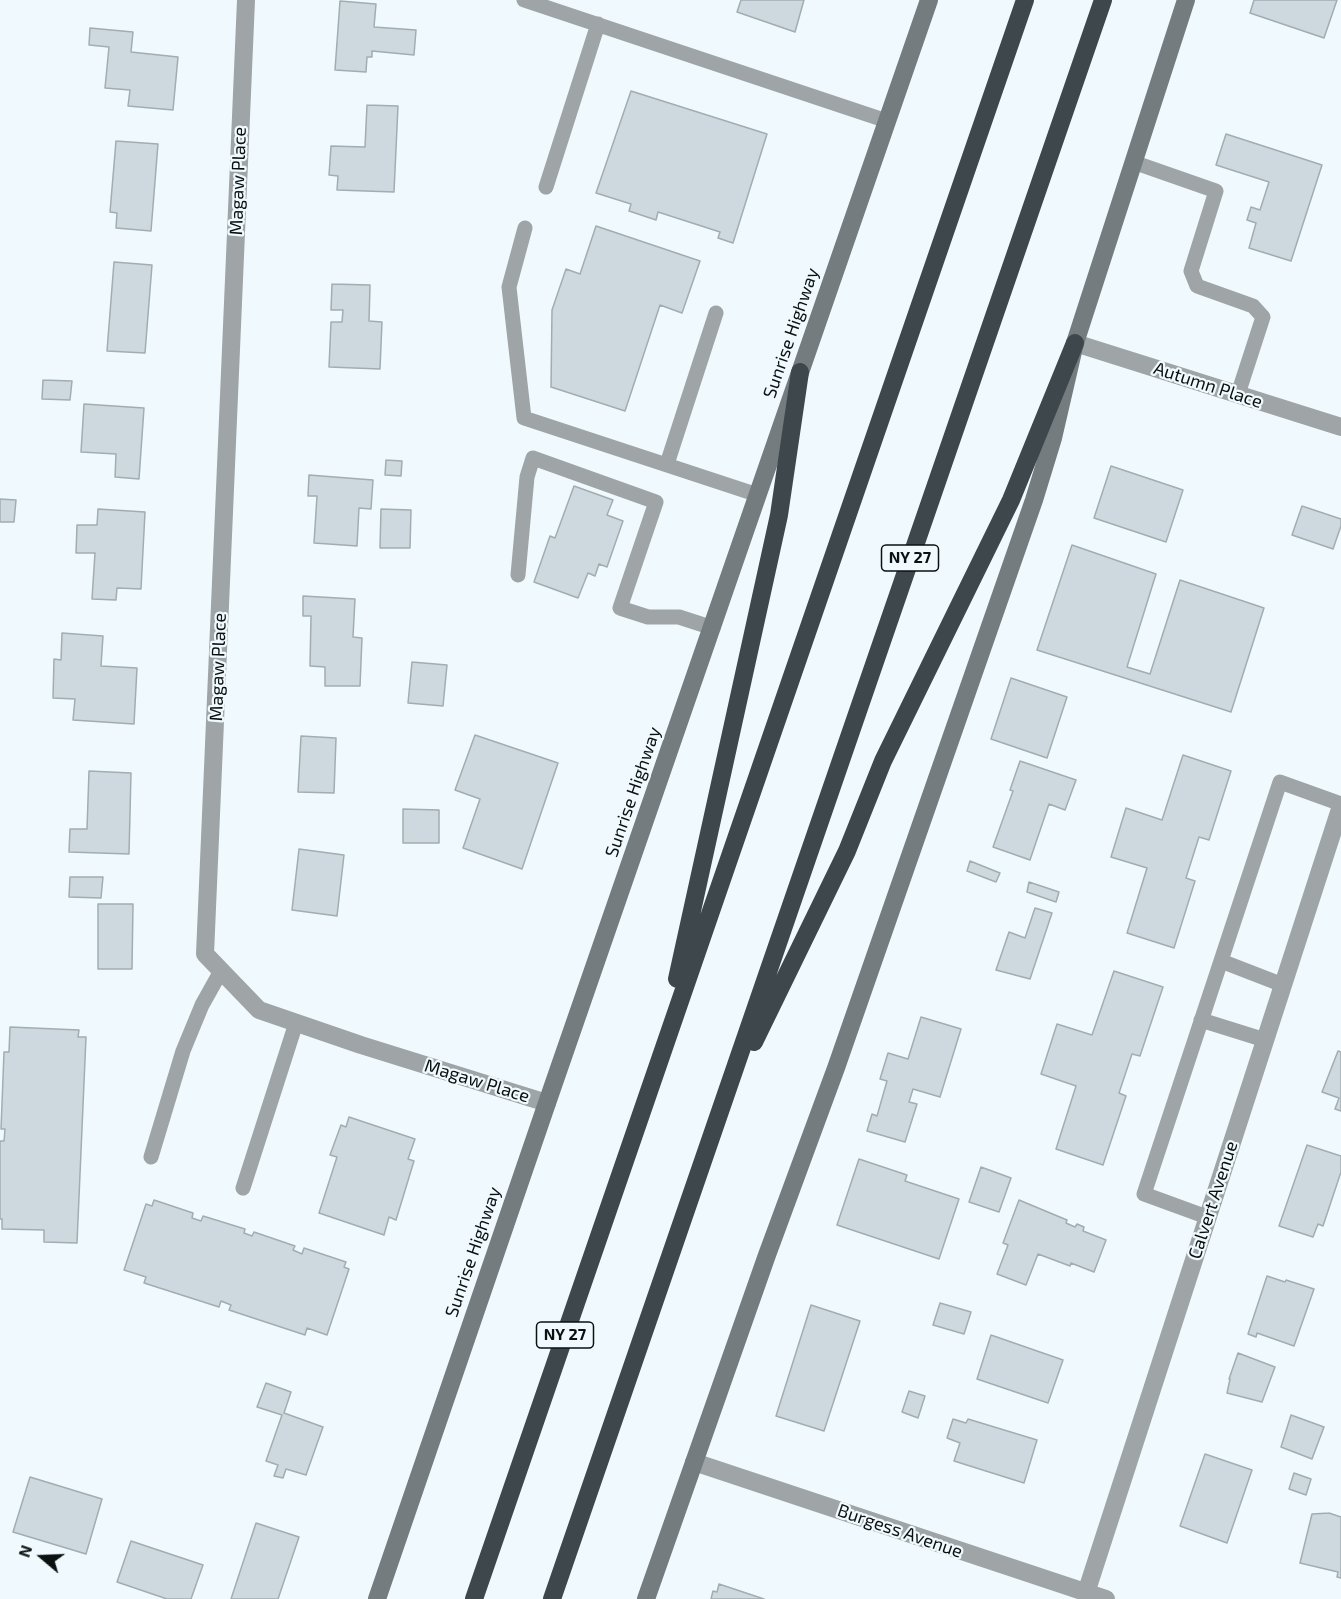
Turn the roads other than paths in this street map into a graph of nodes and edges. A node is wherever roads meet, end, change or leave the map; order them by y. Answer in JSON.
{"nodes":[{"id":1,"x":246,"y":0,"type":"edge"},
{"id":2,"x":524,"y":0,"type":"edge"},
{"id":3,"x":929,"y":0,"type":"edge"},
{"id":4,"x":1025,"y":0,"type":"edge"},
{"id":5,"x":1102,"y":0,"type":"edge"},
{"id":6,"x":1186,"y":0,"type":"edge"},
{"id":7,"x":598,"y":24,"type":"junction"},
{"id":8,"x":887,"y":121,"type":"junction"},
{"id":9,"x":1133,"y":162,"type":"junction"},
{"id":10,"x":546,"y":187,"type":"dead end"},
{"id":11,"x":525,"y":228,"type":"dead end"},
{"id":12,"x":716,"y":313,"type":"dead end"},
{"id":13,"x":1076,"y":343,"type":"junction"},
{"id":14,"x":800,"y":372,"type":"junction"},
{"id":15,"x":1238,"y":394,"type":"junction"},
{"id":16,"x":1341,"y":427,"type":"edge"},
{"id":17,"x":667,"y":464,"type":"junction"},
{"id":18,"x":758,"y":495,"type":"junction"},
{"id":19,"x":518,"y":575,"type":"dead end"},
{"id":20,"x":712,"y":628,"type":"junction"},
{"id":21,"x":1341,"y":805,"type":"edge"},
{"id":22,"x":1221,"y":961,"type":"junction"},
{"id":23,"x":221,"y":971,"type":"junction"},
{"id":24,"x":1283,"y":985,"type":"junction"},
{"id":25,"x":1201,"y":1020,"type":"junction"},
{"id":26,"x":296,"y":1023,"type":"junction"},
{"id":27,"x":1265,"y":1040,"type":"junction"},
{"id":28,"x":656,"y":1071,"type":"junction"},
{"id":29,"x":547,"y":1102,"type":"junction"},
{"id":30,"x":718,"y":1117,"type":"junction"},
{"id":31,"x":151,"y":1156,"type":"dead end"},
{"id":32,"x":243,"y":1188,"type":"dead end"},
{"id":33,"x":1208,"y":1217,"type":"junction"},
{"id":34,"x":694,"y":1462,"type":"junction"},
{"id":35,"x":1086,"y":1593,"type":"junction"},
{"id":36,"x":377,"y":1599,"type":"edge"},
{"id":37,"x":474,"y":1599,"type":"edge"},
{"id":38,"x":552,"y":1599,"type":"edge"},
{"id":39,"x":646,"y":1599,"type":"edge"},
{"id":40,"x":1106,"y":1599,"type":"edge"}],
"edges":[{"from":1,"to":23,"type":"street","name":"Magaw Place"},
{"from":2,"to":7,"type":"lane"},
{"from":3,"to":8,"type":"main road","name":"Sunrise Highway"},
{"from":4,"to":28,"type":"highway","number":"NY 27"},
{"from":5,"to":30,"type":"highway","number":"NY 27"},
{"from":6,"to":9,"type":"main road"},
{"from":7,"to":8,"type":"lane"},
{"from":7,"to":10,"type":"lane"},
{"from":8,"to":14,"type":"main road","name":"Sunrise Highway"},
{"from":9,"to":13,"type":"main road"},
{"from":9,"to":15,"type":"lane"},
{"from":11,"to":17,"type":"lane"},
{"from":12,"to":17,"type":"lane"},
{"from":13,"to":15,"type":"street","name":"Autumn Place"},
{"from":13,"to":30,"type":"highway"},
{"from":13,"to":34,"type":"main road"},
{"from":14,"to":18,"type":"main road","name":"Sunrise Highway"},
{"from":14,"to":28,"type":"highway"},
{"from":15,"to":16,"type":"street","name":"Autumn Place"},
{"from":17,"to":18,"type":"lane"},
{"from":18,"to":20,"type":"main road","name":"Sunrise Highway"},
{"from":19,"to":20,"type":"lane"},
{"from":20,"to":29,"type":"main road","name":"Sunrise Highway"},
{"from":21,"to":22,"type":"lane"},
{"from":21,"to":24,"type":"street","name":"Calvert Avenue"},
{"from":22,"to":24,"type":"lane"},
{"from":22,"to":25,"type":"lane"},
{"from":23,"to":26,"type":"street","name":"Magaw Place"},
{"from":23,"to":31,"type":"lane"},
{"from":24,"to":27,"type":"street","name":"Calvert Avenue"},
{"from":25,"to":27,"type":"lane"},
{"from":25,"to":33,"type":"lane"},
{"from":26,"to":29,"type":"street","name":"Magaw Place"},
{"from":26,"to":32,"type":"lane"},
{"from":27,"to":33,"type":"street","name":"Calvert Avenue"},
{"from":28,"to":37,"type":"highway","number":"NY 27"},
{"from":29,"to":36,"type":"main road","name":"Sunrise Highway"},
{"from":30,"to":38,"type":"highway","number":"NY 27"},
{"from":33,"to":35,"type":"street","name":"Calvert Avenue"},
{"from":34,"to":35,"type":"street","name":"Burgess Avenue"},
{"from":34,"to":39,"type":"main road"},
{"from":35,"to":40,"type":"street","name":"Burgess Avenue"}]}
